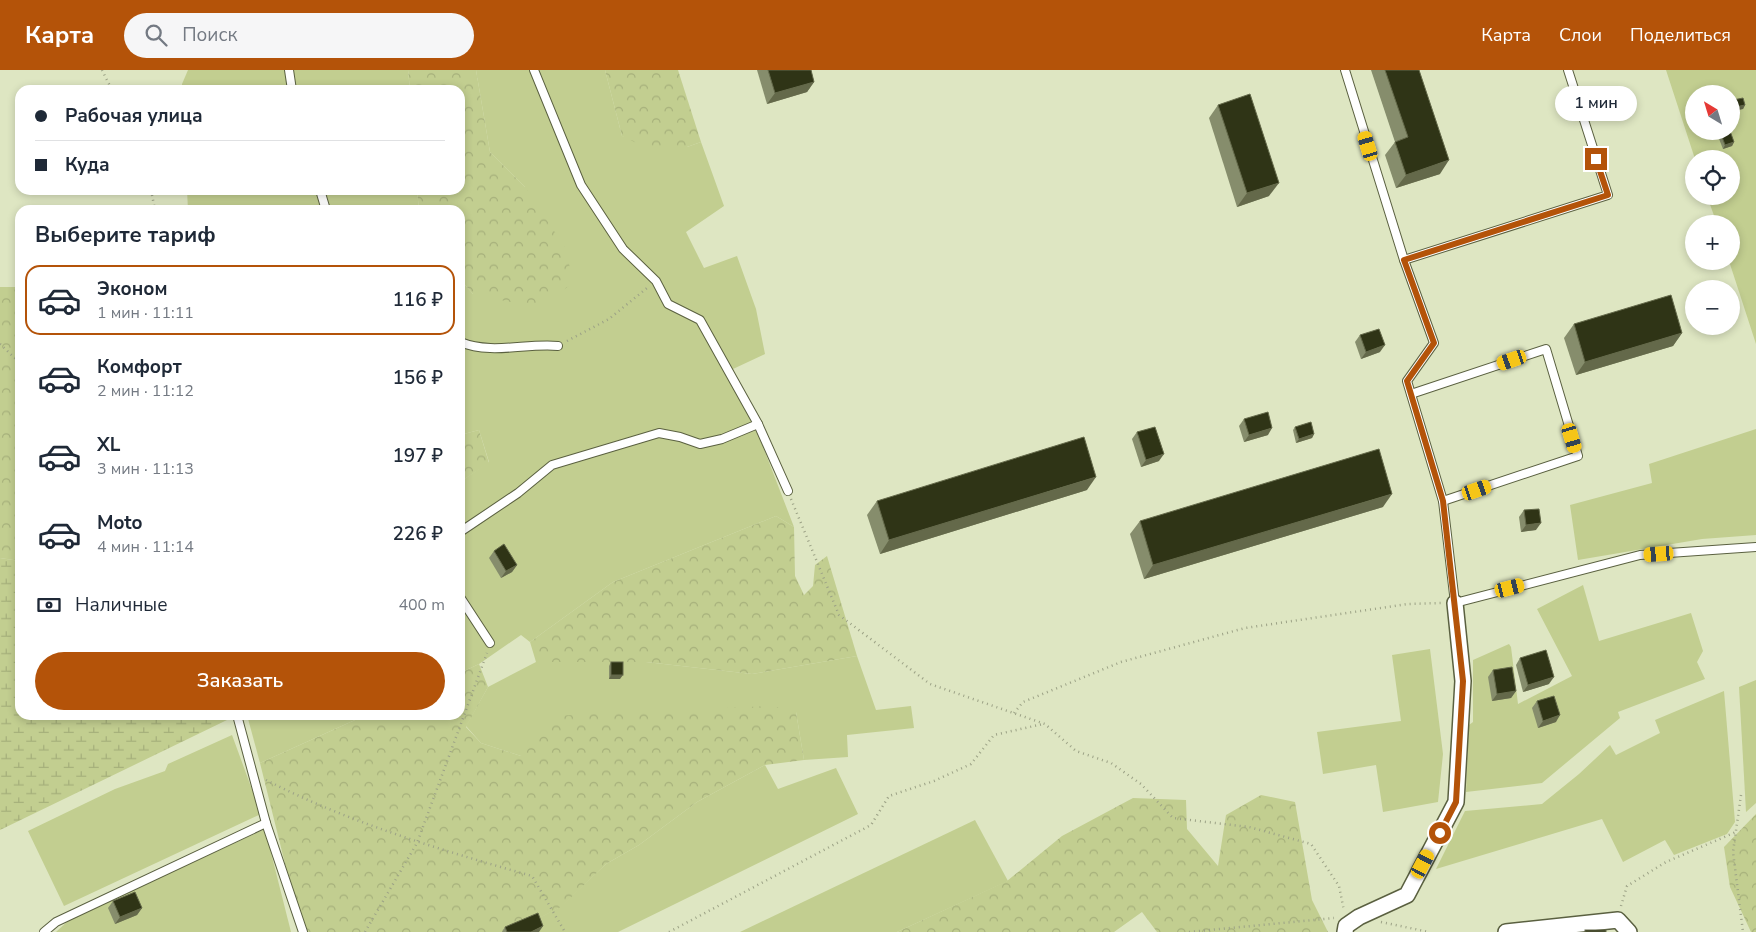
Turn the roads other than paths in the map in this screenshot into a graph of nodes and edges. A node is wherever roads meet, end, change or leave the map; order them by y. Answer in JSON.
{"nodes":[{"id":1,"x":289,"y":70,"type":"edge"},
{"id":2,"x":534,"y":70,"type":"edge"},
{"id":3,"x":1344,"y":70,"type":"edge"},
{"id":4,"x":1568,"y":70,"type":"edge"},
{"id":5,"x":291,"y":85,"type":"edge"},
{"id":6,"x":1404,"y":260,"type":"junction"},
{"id":7,"x":465,"y":343,"type":"edge"},
{"id":8,"x":558,"y":346,"type":"road end"},
{"id":9,"x":1411,"y":394,"type":"junction"},
{"id":10,"x":758,"y":424,"type":"junction"},
{"id":11,"x":788,"y":491,"type":"road end"},
{"id":12,"x":1443,"y":501,"type":"junction"},
{"id":13,"x":465,"y":529,"type":"edge"},
{"id":14,"x":1756,"y":547,"type":"edge"},
{"id":15,"x":1455,"y":603,"type":"junction"},
{"id":16,"x":465,"y":605,"type":"edge"},
{"id":17,"x":490,"y":643,"type":"road end"},
{"id":18,"x":238,"y":720,"type":"edge"},
{"id":19,"x":266,"y":822,"type":"junction"},
{"id":20,"x":1349,"y":923,"type":"edge"},
{"id":21,"x":44,"y":932,"type":"edge"},
{"id":22,"x":303,"y":932,"type":"edge"},
{"id":23,"x":1506,"y":932,"type":"edge"},
{"id":24,"x":1629,"y":932,"type":"edge"}],
"edges":[{"from":1,"to":5,"type":"lane"},
{"from":2,"to":10,"type":"lane"},
{"from":3,"to":6,"type":"lane"},
{"from":4,"to":6,"type":"lane"},
{"from":6,"to":9,"type":"lane"},
{"from":7,"to":8,"type":"lane"},
{"from":9,"to":12,"type":"lane"},
{"from":9,"to":12,"type":"lane"},
{"from":10,"to":11,"type":"lane"},
{"from":10,"to":13,"type":"lane"},
{"from":12,"to":15,"type":"lane"},
{"from":14,"to":15,"type":"lane"},
{"from":15,"to":20,"type":"street"},
{"from":16,"to":17,"type":"lane"},
{"from":18,"to":19,"type":"lane"},
{"from":19,"to":21,"type":"lane"},
{"from":19,"to":22,"type":"lane"},
{"from":23,"to":24,"type":"street"}]}
